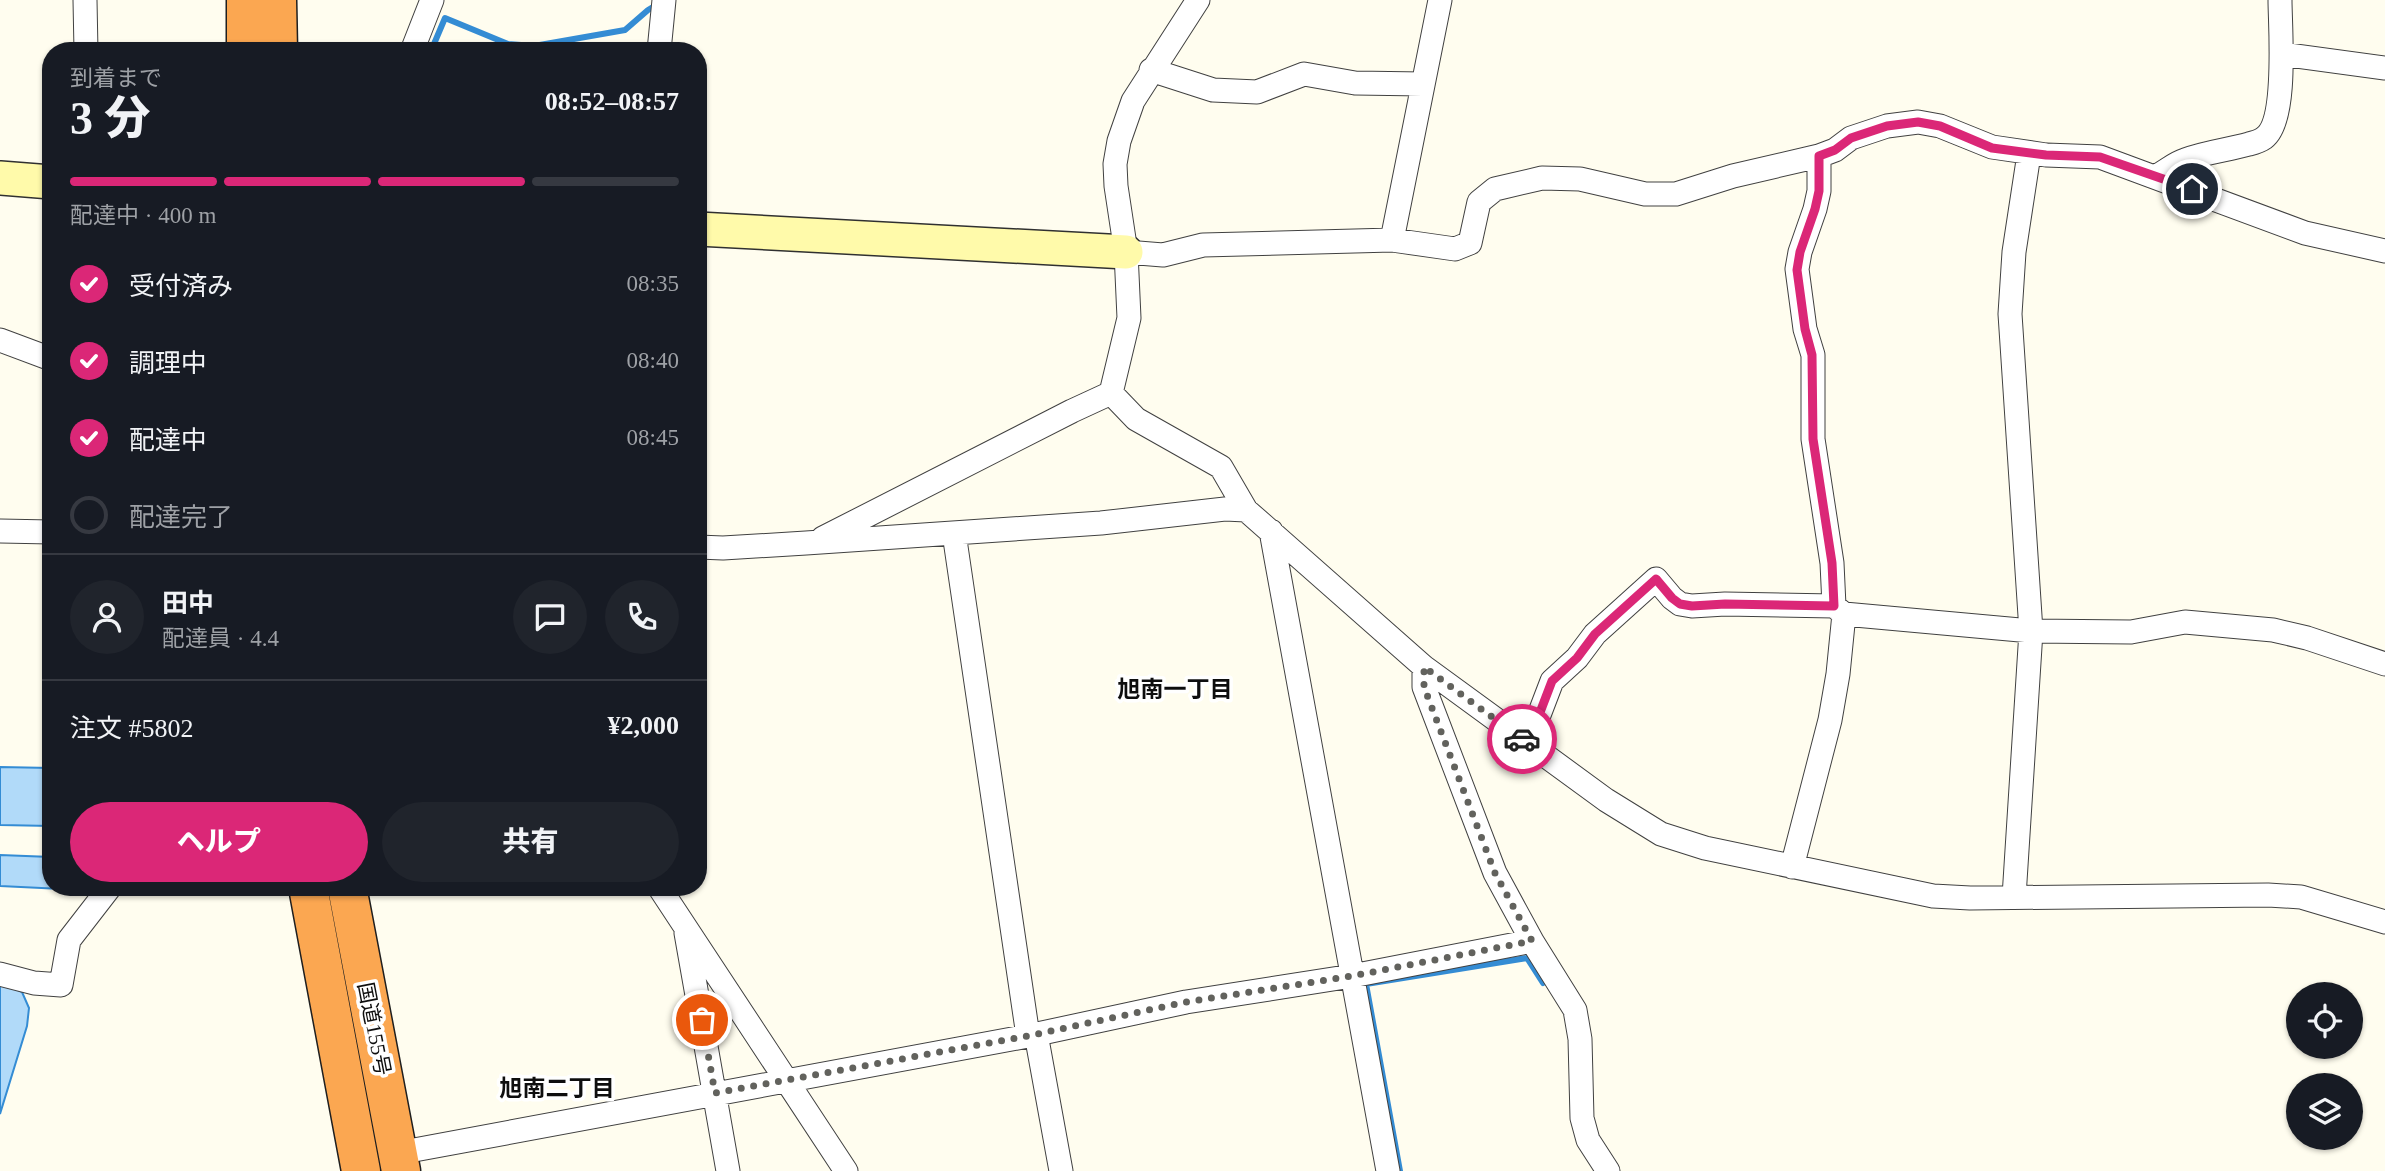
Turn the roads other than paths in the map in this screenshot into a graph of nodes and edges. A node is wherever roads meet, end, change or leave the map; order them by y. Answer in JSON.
{"nodes":[{"id":1,"x":85,"y":0,"type":"edge"},
{"id":2,"x":246,"y":0,"type":"edge"},
{"id":3,"x":277,"y":0,"type":"edge"},
{"id":4,"x":432,"y":0,"type":"edge"},
{"id":5,"x":664,"y":0,"type":"edge"},
{"id":6,"x":1440,"y":0,"type":"edge"},
{"id":7,"x":2280,"y":0,"type":"edge"},
{"id":8,"x":1196,"y":1,"type":"edge"},
{"id":9,"x":86,"y":42,"type":"edge"},
{"id":10,"x":247,"y":42,"type":"edge"},
{"id":11,"x":278,"y":42,"type":"edge"},
{"id":12,"x":415,"y":42,"type":"edge"},
{"id":13,"x":660,"y":42,"type":"edge"},
{"id":14,"x":2282,"y":54,"type":"junction"},
{"id":15,"x":2385,"y":68,"type":"edge"},
{"id":16,"x":1151,"y":70,"type":"junction"},
{"id":17,"x":1423,"y":84,"type":"junction"},
{"id":18,"x":2029,"y":153,"type":"junction"},
{"id":19,"x":1819,"y":156,"type":"junction"},
{"id":20,"x":2157,"y":176,"type":"junction"},
{"id":21,"x":0,"y":178,"type":"edge"},
{"id":22,"x":42,"y":181,"type":"edge"},
{"id":23,"x":707,"y":229,"type":"edge"},
{"id":24,"x":1392,"y":240,"type":"junction"},
{"id":25,"x":2385,"y":251,"type":"edge"},
{"id":26,"x":1126,"y":252,"type":"junction"},
{"id":27,"x":0,"y":340,"type":"edge"},
{"id":28,"x":42,"y":356,"type":"edge"},
{"id":29,"x":1111,"y":393,"type":"junction"},
{"id":30,"x":1246,"y":510,"type":"junction"},
{"id":31,"x":0,"y":531,"type":"edge"},
{"id":32,"x":1271,"y":531,"type":"junction"},
{"id":33,"x":42,"y":532,"type":"edge"},
{"id":34,"x":954,"y":533,"type":"junction"},
{"id":35,"x":814,"y":542,"type":"junction"},
{"id":36,"x":707,"y":547,"type":"edge"},
{"id":37,"x":1839,"y":610,"type":"junction"},
{"id":38,"x":2031,"y":631,"type":"junction"},
{"id":39,"x":2385,"y":664,"type":"edge"},
{"id":40,"x":1424,"y":667,"type":"junction"},
{"id":41,"x":1522,"y":739,"type":"junction"},
{"id":42,"x":1792,"y":867,"type":"junction"},
{"id":43,"x":103,"y":896,"type":"edge"},
{"id":44,"x":310,"y":896,"type":"edge"},
{"id":45,"x":349,"y":896,"type":"edge"},
{"id":46,"x":665,"y":896,"type":"edge"},
{"id":47,"x":679,"y":896,"type":"edge"},
{"id":48,"x":2014,"y":897,"type":"junction"},
{"id":49,"x":2385,"y":922,"type":"edge"},
{"id":50,"x":684,"y":924,"type":"junction"},
{"id":51,"x":1532,"y":941,"type":"junction"},
{"id":52,"x":0,"y":974,"type":"edge"},
{"id":53,"x":1352,"y":976,"type":"junction"},
{"id":54,"x":1032,"y":1035,"type":"junction"},
{"id":55,"x":788,"y":1080,"type":"junction"},
{"id":56,"x":715,"y":1093,"type":"junction"},
{"id":57,"x":400,"y":1162,"type":"edge"},
{"id":58,"x":361,"y":1171,"type":"edge"},
{"id":59,"x":728,"y":1171,"type":"edge"},
{"id":60,"x":846,"y":1171,"type":"edge"},
{"id":61,"x":1061,"y":1171,"type":"edge"},
{"id":62,"x":1388,"y":1171,"type":"edge"},
{"id":63,"x":1608,"y":1171,"type":"edge"}],
"edges":[{"from":1,"to":9,"type":"street"},
{"from":2,"to":10,"type":"highway"},
{"from":3,"to":11,"type":"highway"},
{"from":4,"to":12,"type":"street"},
{"from":5,"to":13,"type":"street"},
{"from":6,"to":17,"type":"street"},
{"from":7,"to":14,"type":"street"},
{"from":8,"to":16,"type":"street"},
{"from":14,"to":15,"type":"street"},
{"from":14,"to":20,"type":"street"},
{"from":16,"to":17,"type":"street"},
{"from":16,"to":26,"type":"street"},
{"from":17,"to":24,"type":"street"},
{"from":18,"to":19,"type":"street"},
{"from":18,"to":20,"type":"street"},
{"from":18,"to":38,"type":"street"},
{"from":19,"to":24,"type":"street"},
{"from":19,"to":37,"type":"street"},
{"from":20,"to":25,"type":"street"},
{"from":21,"to":22,"type":"street"},
{"from":23,"to":26,"type":"street"},
{"from":24,"to":26,"type":"street"},
{"from":26,"to":29,"type":"street"},
{"from":27,"to":28,"type":"street"},
{"from":29,"to":30,"type":"street"},
{"from":29,"to":35,"type":"street"},
{"from":30,"to":32,"type":"street"},
{"from":30,"to":34,"type":"street"},
{"from":31,"to":33,"type":"street"},
{"from":32,"to":40,"type":"street"},
{"from":32,"to":53,"type":"street"},
{"from":34,"to":35,"type":"street"},
{"from":34,"to":54,"type":"street"},
{"from":35,"to":36,"type":"street"},
{"from":37,"to":38,"type":"street"},
{"from":37,"to":41,"type":"street"},
{"from":37,"to":42,"type":"street"},
{"from":38,"to":39,"type":"street"},
{"from":38,"to":48,"type":"street"},
{"from":40,"to":41,"type":"street"},
{"from":40,"to":51,"type":"street"},
{"from":41,"to":42,"type":"street"},
{"from":42,"to":48,"type":"street"},
{"from":43,"to":52,"type":"street"},
{"from":44,"to":58,"type":"highway","name":"国道155号"},
{"from":45,"to":57,"type":"highway","name":"国道155号"},
{"from":46,"to":50,"type":"street"},
{"from":47,"to":50,"type":"street"},
{"from":48,"to":49,"type":"street"},
{"from":50,"to":55,"type":"street"},
{"from":50,"to":56,"type":"street"},
{"from":51,"to":53,"type":"street"},
{"from":51,"to":63,"type":"street"},
{"from":53,"to":54,"type":"street"},
{"from":53,"to":62,"type":"street"},
{"from":54,"to":55,"type":"street"},
{"from":54,"to":61,"type":"street"},
{"from":55,"to":56,"type":"street"},
{"from":55,"to":60,"type":"street"},
{"from":56,"to":57,"type":"street"},
{"from":56,"to":59,"type":"street"}]}
